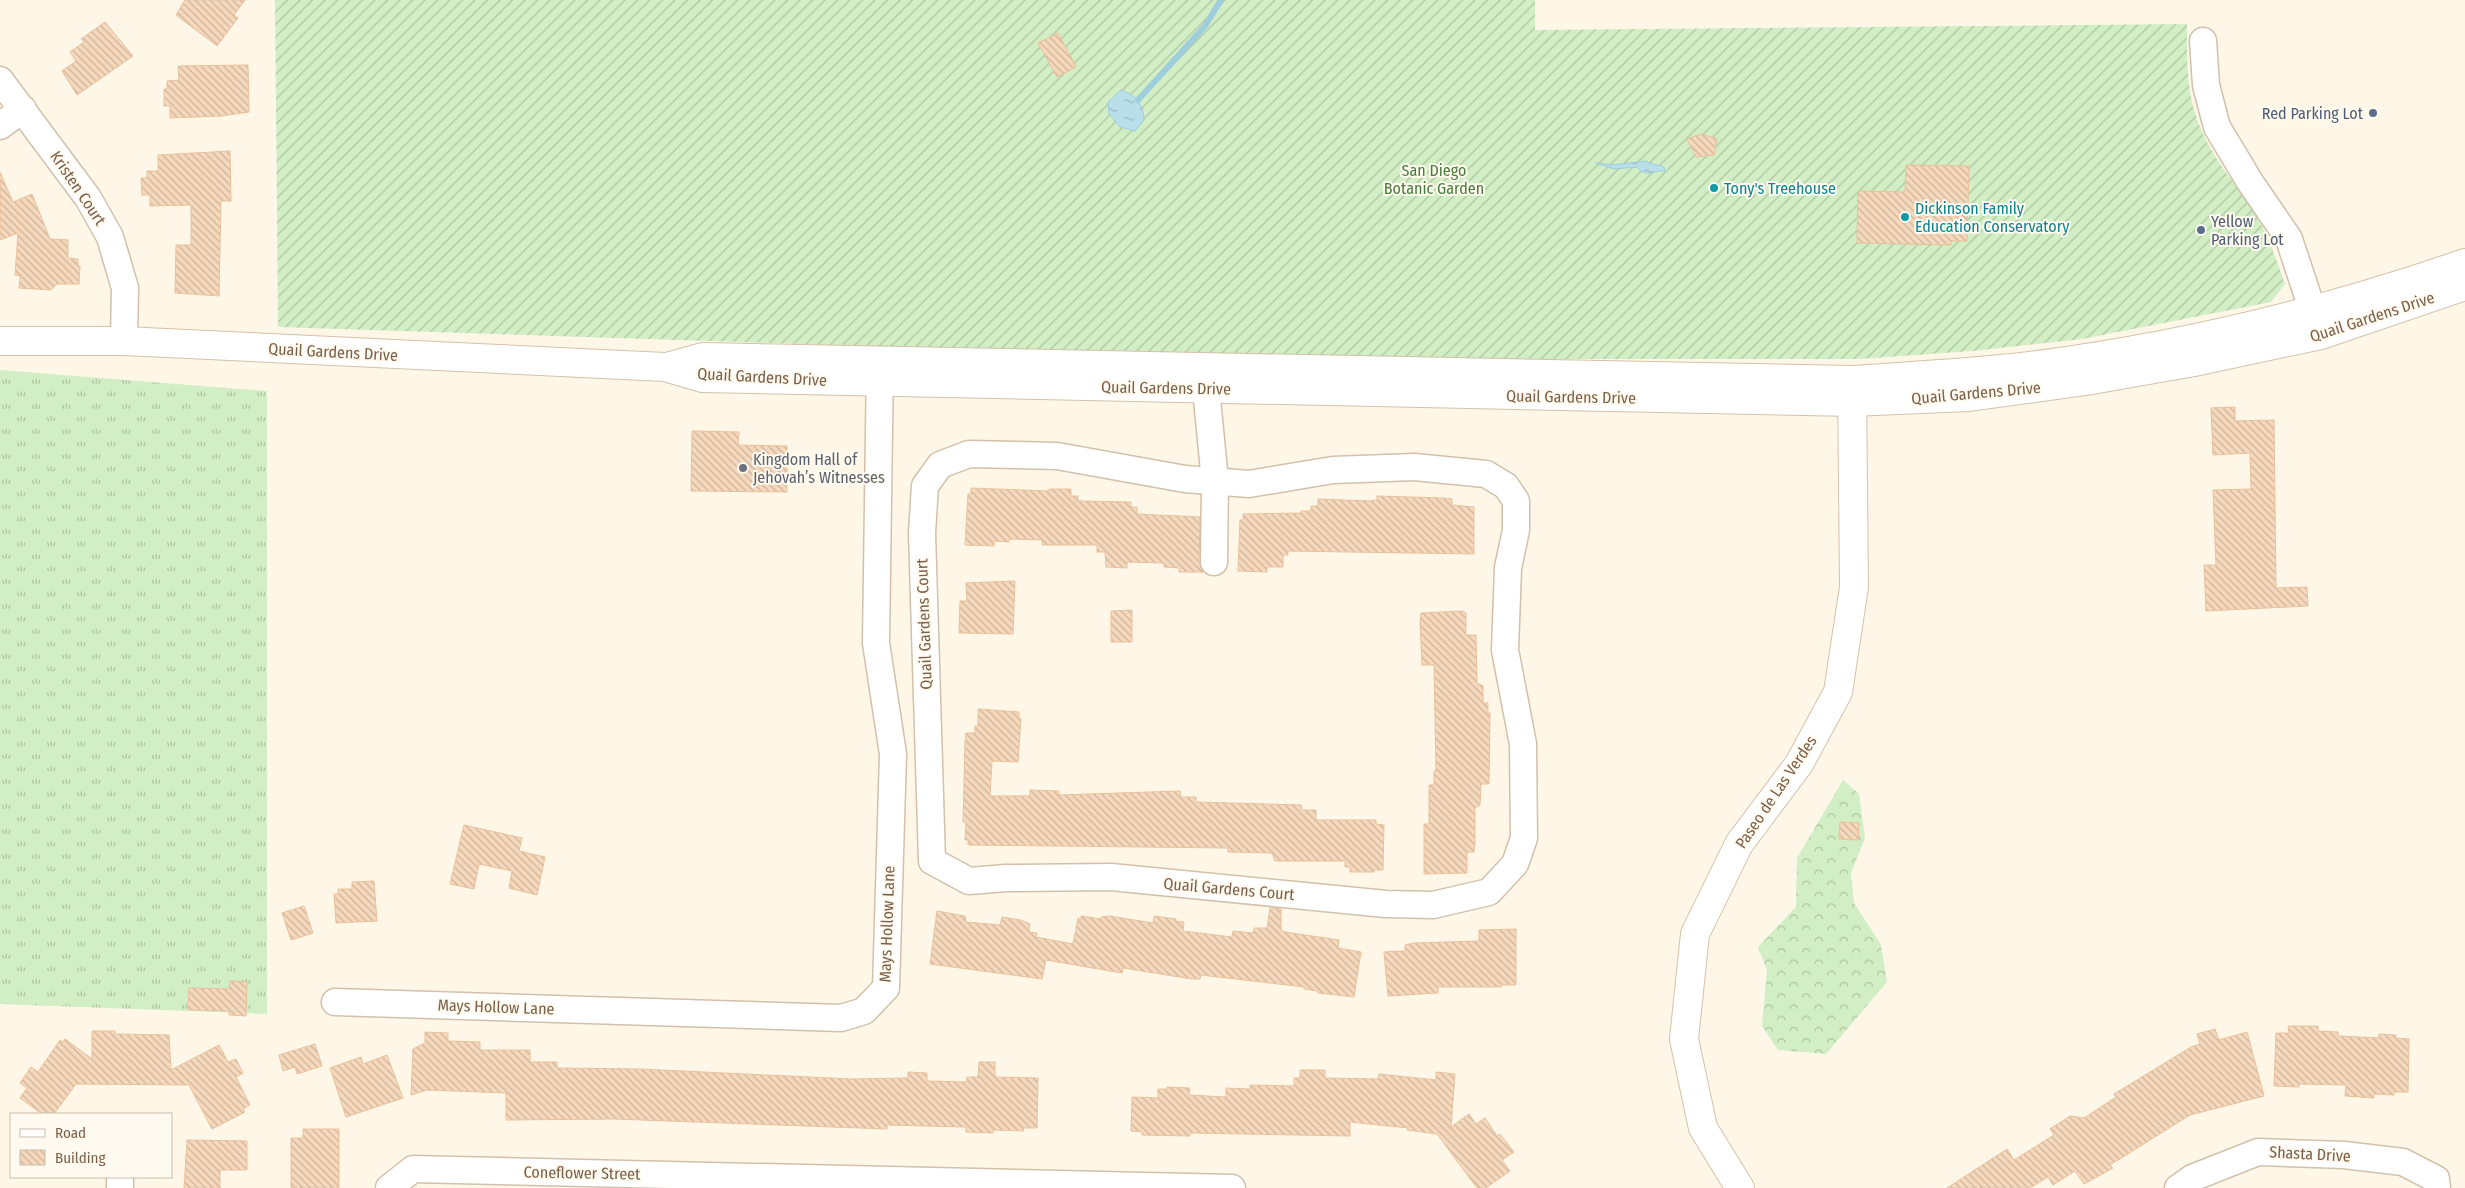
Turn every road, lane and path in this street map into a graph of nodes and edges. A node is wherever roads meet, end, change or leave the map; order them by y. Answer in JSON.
{"nodes":[{"id":1,"x":2203,"y":41,"type":"dead end"},
{"id":2,"x":0,"y":80,"type":"edge"},
{"id":3,"x":23,"y":109,"type":"junction"},
{"id":4,"x":0,"y":126,"type":"edge"},
{"id":5,"x":2465,"y":263,"type":"edge"},
{"id":6,"x":2465,"y":286,"type":"edge"},
{"id":7,"x":2312,"y":310,"type":"junction"},
{"id":8,"x":2320,"y":335,"type":"junction"},
{"id":9,"x":0,"y":341,"type":"edge"},
{"id":10,"x":124,"y":341,"type":"junction"},
{"id":11,"x":880,"y":371,"type":"junction"},
{"id":12,"x":1206,"y":378,"type":"junction"},
{"id":13,"x":1852,"y":391,"type":"junction"},
{"id":14,"x":1215,"y":480,"type":"junction"},
{"id":15,"x":1214,"y":562,"type":"dead end"},
{"id":16,"x":335,"y":1002,"type":"dead end"},
{"id":17,"x":389,"y":1188,"type":"edge"},
{"id":18,"x":1232,"y":1188,"type":"edge"},
{"id":19,"x":1740,"y":1188,"type":"edge"},
{"id":20,"x":2178,"y":1188,"type":"edge"},
{"id":21,"x":2437,"y":1188,"type":"edge"}],
"edges":[{"from":1,"to":7,"type":"street"},
{"from":2,"to":3,"type":"street","name":"Kristen Court"},
{"from":3,"to":4,"type":"street"},
{"from":3,"to":10,"type":"street","name":"Kristen Court"},
{"from":5,"to":7,"type":"main road","name":"Quail Gardens Drive"},
{"from":6,"to":8,"type":"main road","name":"Quail Gardens Drive"},
{"from":7,"to":8,"type":"street"},
{"from":7,"to":13,"type":"main road","name":"Quail Gardens Drive"},
{"from":8,"to":13,"type":"main road","name":"Quail Gardens Drive"},
{"from":9,"to":10,"type":"main road","name":"Quail Gardens Drive"},
{"from":10,"to":11,"type":"main road","name":"Quail Gardens Drive"},
{"from":11,"to":12,"type":"main road","name":"Quail Gardens Drive"},
{"from":11,"to":16,"type":"street","name":"Mays Hollow Lane"},
{"from":12,"to":13,"type":"main road","name":"Quail Gardens Drive"},
{"from":12,"to":14,"type":"street"},
{"from":13,"to":19,"type":"main road","name":"Paseo de Las Verdes"},
{"from":14,"to":14,"type":"street","name":"Quail Gardens Court"},
{"from":14,"to":15,"type":"street"},
{"from":17,"to":18,"type":"street","name":"Coneflower Street"},
{"from":20,"to":21,"type":"street","name":"Shasta Drive"}]}
